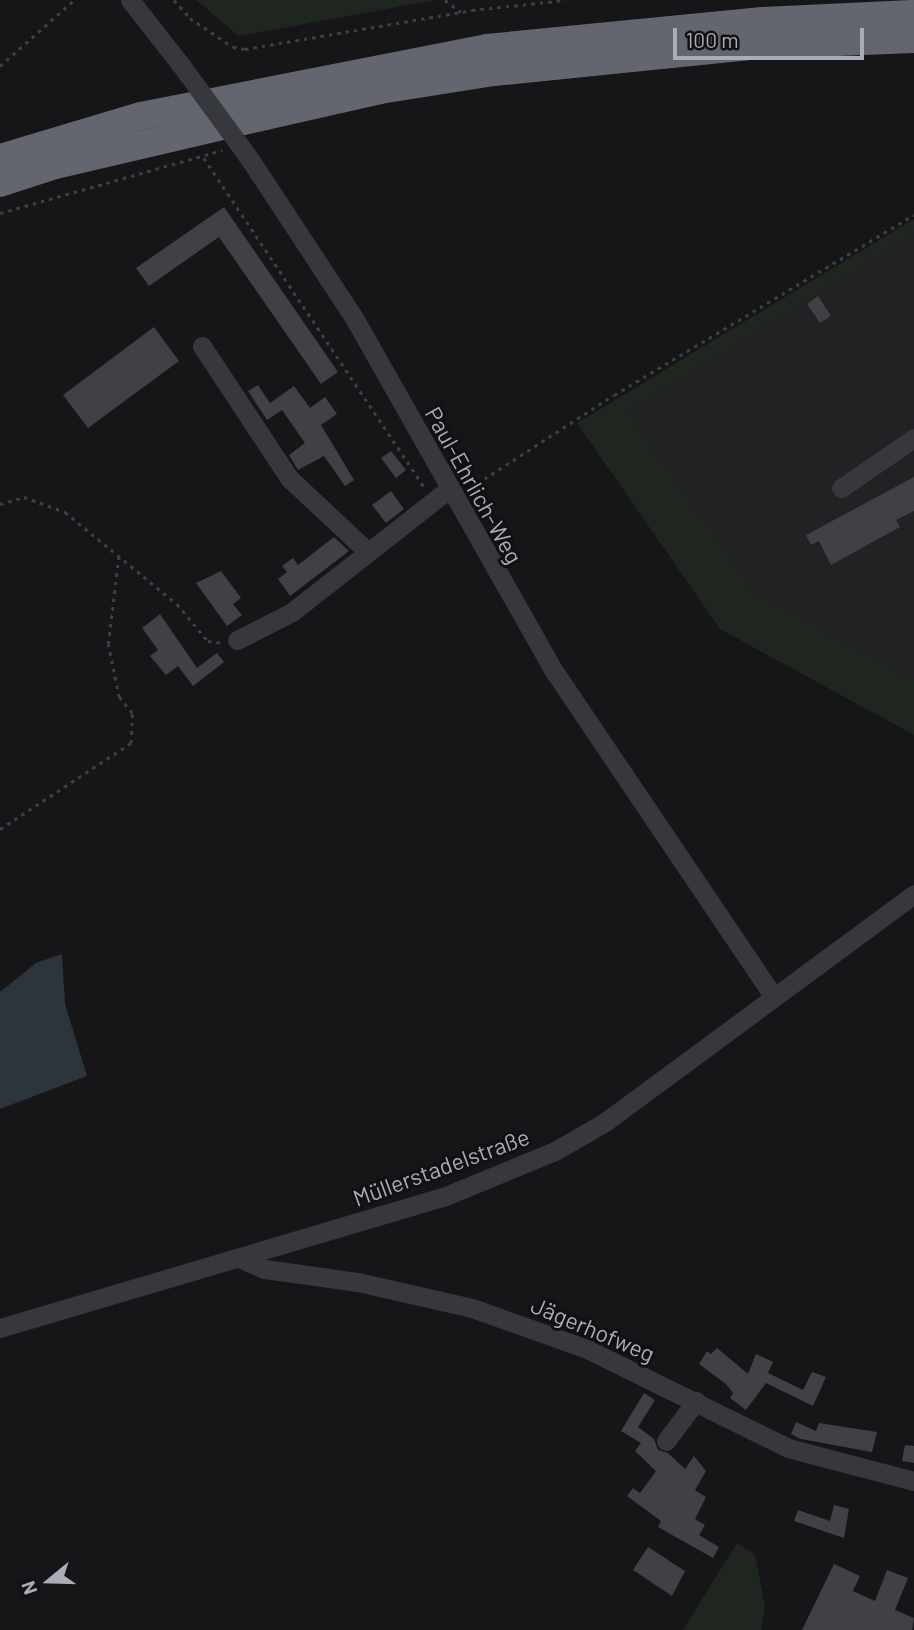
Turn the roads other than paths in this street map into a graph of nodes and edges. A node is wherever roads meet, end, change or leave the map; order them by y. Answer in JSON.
{"nodes":[{"id":1,"x":130,"y":0,"type":"edge"},
{"id":2,"x":914,"y":15,"type":"edge"},
{"id":3,"x":914,"y":39,"type":"edge"},
{"id":4,"x":0,"y":158,"type":"edge"},
{"id":5,"x":0,"y":183,"type":"edge"},
{"id":6,"x":202,"y":346,"type":"dead end"},
{"id":7,"x":914,"y":438,"type":"edge"},
{"id":8,"x":841,"y":488,"type":"dead end"},
{"id":9,"x":445,"y":496,"type":"junction"},
{"id":10,"x":368,"y":552,"type":"junction"},
{"id":11,"x":237,"y":640,"type":"road end"},
{"id":12,"x":914,"y":894,"type":"edge"},
{"id":13,"x":774,"y":997,"type":"junction"},
{"id":14,"x":241,"y":1259,"type":"junction"},
{"id":15,"x":0,"y":1327,"type":"edge"},
{"id":16,"x":696,"y":1401,"type":"junction"},
{"id":17,"x":666,"y":1441,"type":"dead end"},
{"id":18,"x":914,"y":1481,"type":"edge"}],
"edges":[{"from":1,"to":9,"type":"street","name":"Paul-Ehrlich-Weg","bridge":true},
{"from":2,"to":4,"type":"highway"},
{"from":3,"to":5,"type":"highway"},
{"from":6,"to":10,"type":"street"},
{"from":7,"to":8,"type":"street"},
{"from":9,"to":10,"type":"street"},
{"from":9,"to":13,"type":"street","name":"Paul-Ehrlich-Weg"},
{"from":10,"to":11,"type":"street"},
{"from":12,"to":13,"type":"street","name":"Müllerstadelstraße"},
{"from":13,"to":14,"type":"street","name":"Müllerstadelstraße"},
{"from":14,"to":15,"type":"street","name":"Müllerstadelstraße"},
{"from":14,"to":16,"type":"street","name":"Jägerhofweg"},
{"from":16,"to":17,"type":"street"},
{"from":16,"to":18,"type":"street","name":"Jägerhofweg"}]}
